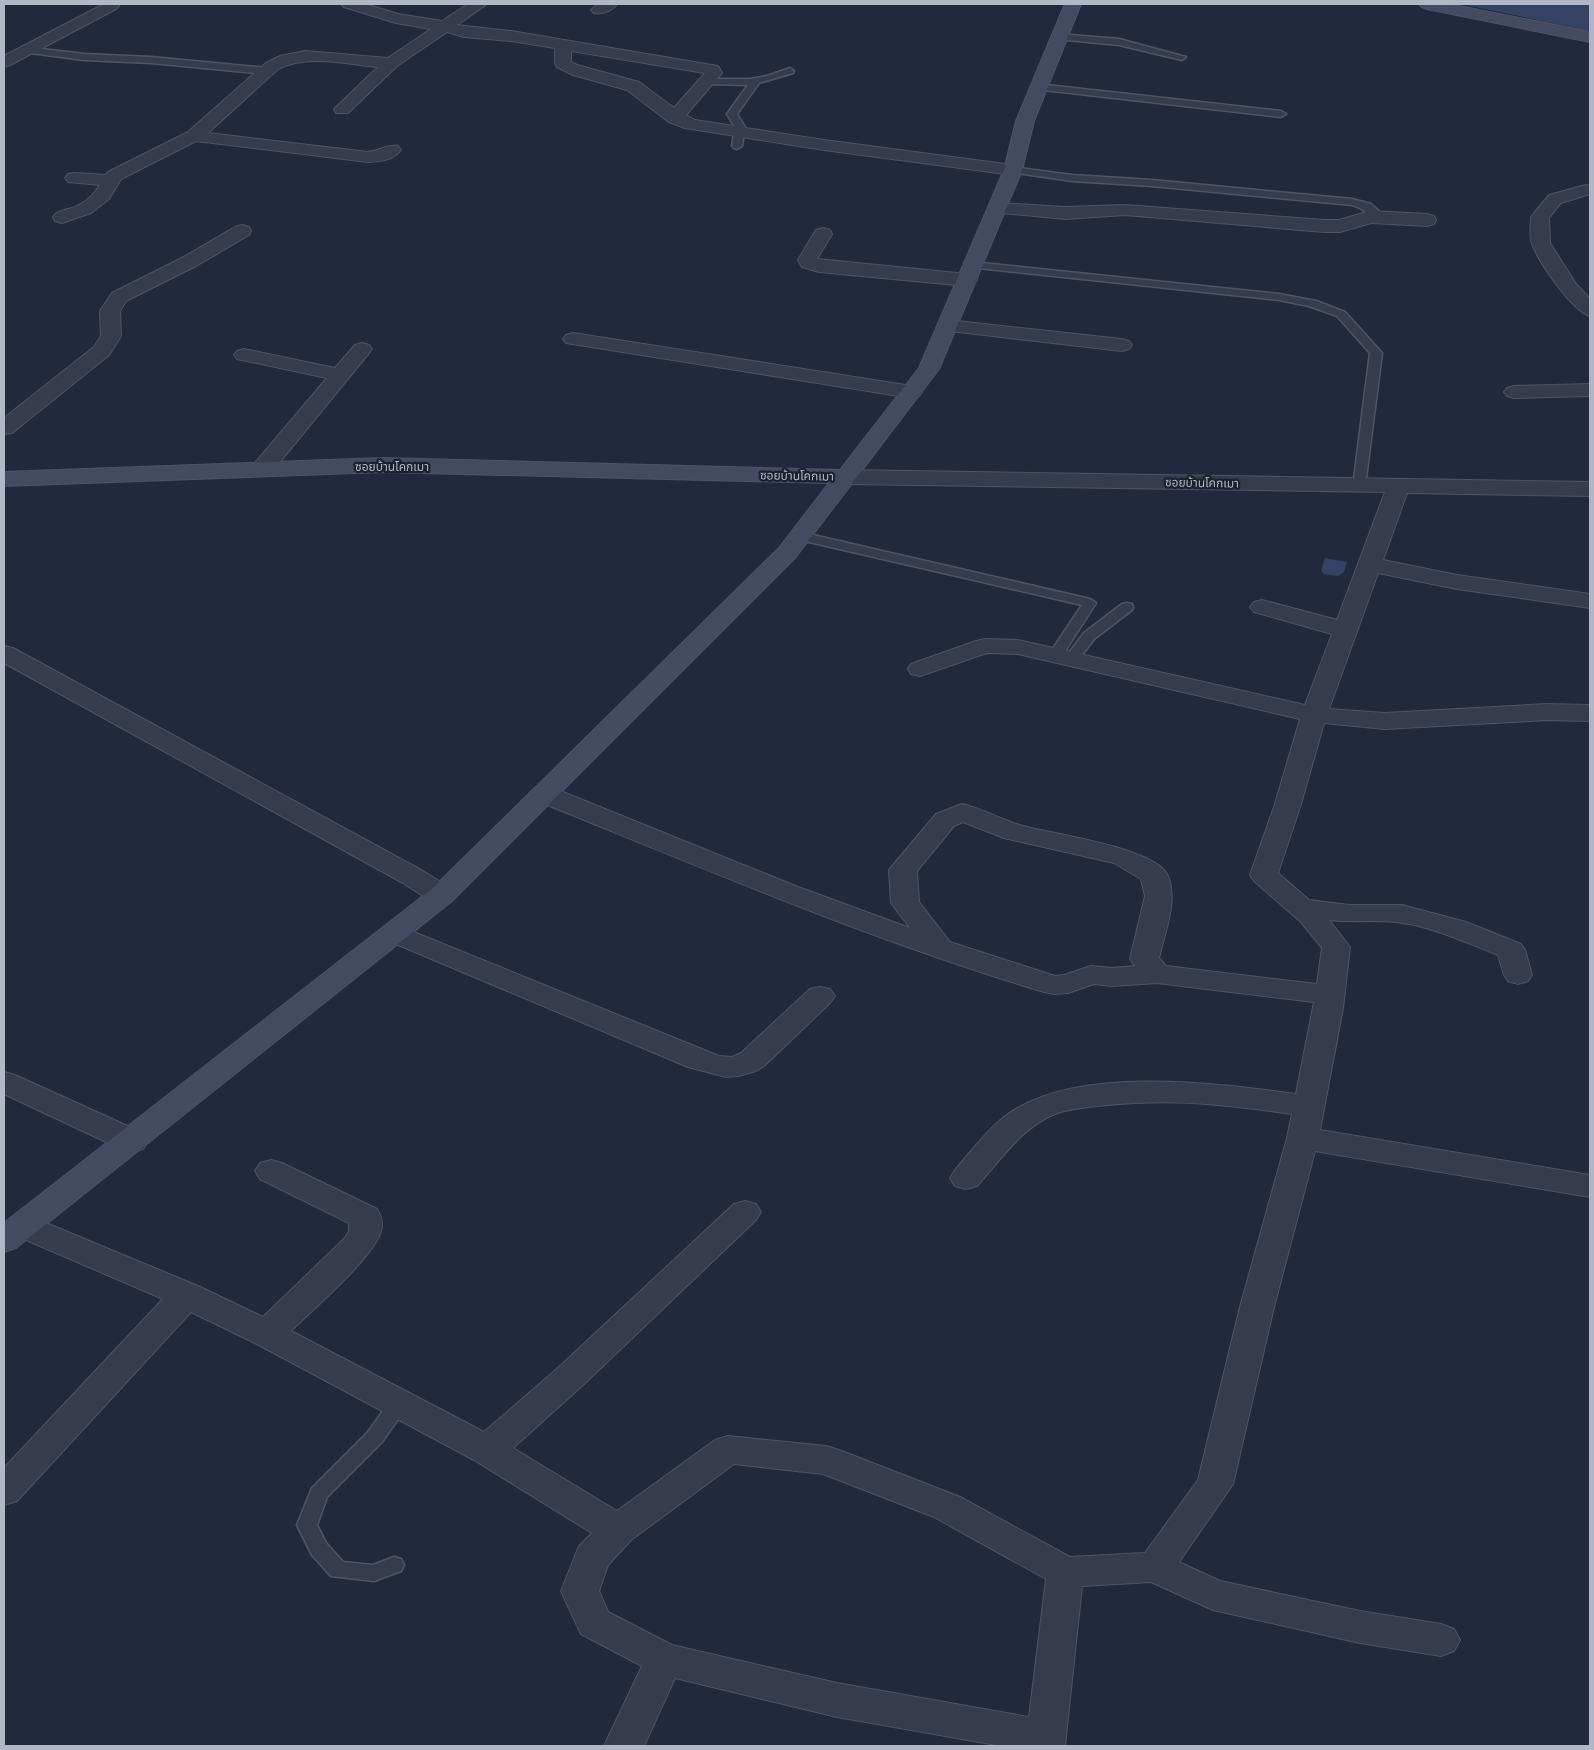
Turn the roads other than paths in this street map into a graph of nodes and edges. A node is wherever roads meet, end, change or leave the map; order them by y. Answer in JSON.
{"nodes":[{"id":1,"x":349,"y":4,"type":"edge"},
{"id":2,"x":478,"y":4,"type":"edge"},
{"id":3,"x":1073,"y":4,"type":"edge"},
{"id":4,"x":1427,"y":4,"type":"edge"},
{"id":5,"x":111,"y":6,"type":"dead end"},
{"id":6,"x":444,"y":26,"type":"junction"},
{"id":7,"x":1059,"y":37,"type":"junction"},
{"id":8,"x":1590,"y":37,"type":"edge"},
{"id":9,"x":563,"y":45,"type":"junction"},
{"id":10,"x":24,"y":51,"type":"junction"},
{"id":11,"x":4,"y":54,"type":"edge"},
{"id":12,"x":1182,"y":57,"type":"dead end"},
{"id":13,"x":4,"y":62,"type":"edge"},
{"id":14,"x":391,"y":63,"type":"junction"},
{"id":15,"x":790,"y":70,"type":"dead end"},
{"id":16,"x":266,"y":71,"type":"junction"},
{"id":17,"x":707,"y":81,"type":"junction"},
{"id":18,"x":755,"y":82,"type":"junction"},
{"id":19,"x":1038,"y":87,"type":"junction"},
{"id":20,"x":342,"y":109,"type":"dead end"},
{"id":21,"x":1281,"y":114,"type":"dead end"},
{"id":22,"x":675,"y":118,"type":"junction"},
{"id":23,"x":194,"y":136,"type":"junction"},
{"id":24,"x":739,"y":140,"type":"junction"},
{"id":25,"x":392,"y":150,"type":"dead end"},
{"id":26,"x":1013,"y":170,"type":"junction"},
{"id":27,"x":74,"y":178,"type":"dead end"},
{"id":28,"x":111,"y":181,"type":"junction"},
{"id":29,"x":1586,"y":190,"type":"dead end"},
{"id":30,"x":997,"y":208,"type":"junction"},
{"id":31,"x":62,"y":217,"type":"dead end"},
{"id":32,"x":1380,"y":217,"type":"junction"},
{"id":33,"x":1427,"y":220,"type":"dead end"},
{"id":34,"x":242,"y":232,"type":"dead end"},
{"id":35,"x":823,"y":234,"type":"dead end"},
{"id":36,"x":970,"y":272,"type":"junction"},
{"id":37,"x":1590,"y":310,"type":"edge"},
{"id":38,"x":948,"y":326,"type":"junction"},
{"id":39,"x":572,"y":339,"type":"dead end"},
{"id":40,"x":1122,"y":345,"type":"dead end"},
{"id":41,"x":362,"y":349,"type":"dead end"},
{"id":42,"x":244,"y":355,"type":"dead end"},
{"id":43,"x":340,"y":376,"type":"junction"},
{"id":44,"x":1590,"y":390,"type":"edge"},
{"id":45,"x":912,"y":392,"type":"junction"},
{"id":46,"x":1514,"y":392,"type":"dead end"},
{"id":47,"x":4,"y":428,"type":"edge"},
{"id":48,"x":262,"y":469,"type":"junction"},
{"id":49,"x":846,"y":477,"type":"junction"},
{"id":50,"x":4,"y":479,"type":"edge"},
{"id":51,"x":1359,"y":486,"type":"junction"},
{"id":52,"x":1398,"y":487,"type":"junction"},
{"id":53,"x":1590,"y":490,"type":"edge"},
{"id":54,"x":800,"y":536,"type":"junction"},
{"id":55,"x":1370,"y":565,"type":"junction"},
{"id":56,"x":1590,"y":601,"type":"edge"},
{"id":57,"x":1127,"y":607,"type":"dead end"},
{"id":58,"x":1262,"y":607,"type":"dead end"},
{"id":59,"x":1346,"y":630,"type":"junction"},
{"id":60,"x":4,"y":653,"type":"edge"},
{"id":61,"x":1063,"y":658,"type":"junction"},
{"id":62,"x":920,"y":670,"type":"dead end"},
{"id":63,"x":1590,"y":713,"type":"edge"},
{"id":64,"x":1314,"y":716,"type":"junction"},
{"id":65,"x":544,"y":794,"type":"junction"},
{"id":66,"x":442,"y":895,"type":"junction"},
{"id":67,"x":1301,"y":907,"type":"junction"},
{"id":68,"x":394,"y":933,"type":"junction"},
{"id":69,"x":940,"y":949,"type":"junction"},
{"id":70,"x":1157,"y":974,"type":"junction"},
{"id":71,"x":1518,"y":975,"type":"dead end"},
{"id":72,"x":1330,"y":994,"type":"junction"},
{"id":73,"x":820,"y":996,"type":"dead end"},
{"id":74,"x":4,"y":1082,"type":"edge"},
{"id":75,"x":1310,"y":1106,"type":"junction"},
{"id":76,"x":1304,"y":1138,"type":"junction"},
{"id":77,"x":132,"y":1142,"type":"junction"},
{"id":78,"x":271,"y":1171,"type":"dead end"},
{"id":79,"x":966,"y":1178,"type":"dead end"},
{"id":80,"x":1590,"y":1186,"type":"edge"},
{"id":81,"x":745,"y":1212,"type":"dead end"},
{"id":82,"x":9,"y":1235,"type":"edge"},
{"id":83,"x":186,"y":1295,"type":"junction"},
{"id":84,"x":267,"y":1334,"type":"junction"},
{"id":85,"x":399,"y":1403,"type":"junction"},
{"id":86,"x":487,"y":1450,"type":"junction"},
{"id":87,"x":4,"y":1491,"type":"edge"},
{"id":88,"x":618,"y":1530,"type":"junction"},
{"id":89,"x":394,"y":1565,"type":"dead end"},
{"id":90,"x":1155,"y":1567,"type":"junction"},
{"id":91,"x":1065,"y":1572,"type":"junction"},
{"id":92,"x":1441,"y":1640,"type":"dead end"},
{"id":93,"x":664,"y":1659,"type":"junction"},
{"id":94,"x":1045,"y":1742,"type":"edge"},
{"id":95,"x":624,"y":1746,"type":"edge"}],
"edges":[{"from":1,"to":6,"type":"street"},
{"from":2,"to":6,"type":"street"},
{"from":3,"to":7,"type":"street"},
{"from":4,"to":8,"type":"street"},
{"from":5,"to":10,"type":"street"},
{"from":6,"to":9,"type":"street"},
{"from":6,"to":14,"type":"street"},
{"from":7,"to":12,"type":"lane"},
{"from":7,"to":19,"type":"street"},
{"from":9,"to":17,"type":"street"},
{"from":9,"to":22,"type":"street"},
{"from":10,"to":11,"type":"street"},
{"from":10,"to":13,"type":"street"},
{"from":10,"to":16,"type":"lane"},
{"from":14,"to":16,"type":"street"},
{"from":14,"to":20,"type":"street"},
{"from":15,"to":18,"type":"lane"},
{"from":16,"to":23,"type":"street"},
{"from":17,"to":18,"type":"lane"},
{"from":17,"to":22,"type":"street"},
{"from":18,"to":24,"type":"lane"},
{"from":19,"to":21,"type":"lane"},
{"from":19,"to":26,"type":"street"},
{"from":22,"to":24,"type":"street"},
{"from":23,"to":25,"type":"street"},
{"from":23,"to":28,"type":"street"},
{"from":24,"to":26,"type":"street"},
{"from":26,"to":30,"type":"street"},
{"from":26,"to":32,"type":"lane"},
{"from":27,"to":28,"type":"street"},
{"from":28,"to":31,"type":"street"},
{"from":29,"to":37,"type":"street"},
{"from":30,"to":32,"type":"street"},
{"from":30,"to":36,"type":"street"},
{"from":32,"to":33,"type":"street"},
{"from":34,"to":47,"type":"street"},
{"from":35,"to":36,"type":"street"},
{"from":36,"to":38,"type":"street"},
{"from":36,"to":51,"type":"lane"},
{"from":38,"to":40,"type":"street"},
{"from":38,"to":45,"type":"street"},
{"from":39,"to":45,"type":"street"},
{"from":41,"to":43,"type":"street"},
{"from":42,"to":43,"type":"street"},
{"from":43,"to":48,"type":"street"},
{"from":44,"to":46,"type":"street"},
{"from":45,"to":49,"type":"street"},
{"from":48,"to":49,"type":"street","name":"ซอยบ้านโคกเมา"},
{"from":48,"to":50,"type":"street","name":"ซอยบ้านโคกเมา"},
{"from":49,"to":51,"type":"street","name":"ซอยบ้านโคกเมา"},
{"from":49,"to":54,"type":"street"},
{"from":51,"to":52,"type":"street","name":"ซอยบ้านโคกเมา"},
{"from":52,"to":53,"type":"street","name":"ซอยบ้านโคกเมา"},
{"from":52,"to":55,"type":"street"},
{"from":54,"to":61,"type":"lane"},
{"from":54,"to":65,"type":"street"},
{"from":55,"to":56,"type":"street"},
{"from":55,"to":59,"type":"street"},
{"from":57,"to":61,"type":"lane"},
{"from":58,"to":59,"type":"street"},
{"from":59,"to":64,"type":"street"},
{"from":60,"to":66,"type":"street"},
{"from":61,"to":62,"type":"street"},
{"from":61,"to":64,"type":"street"},
{"from":63,"to":64,"type":"street"},
{"from":64,"to":67,"type":"street"},
{"from":65,"to":66,"type":"street"},
{"from":65,"to":69,"type":"street"},
{"from":66,"to":68,"type":"street"},
{"from":67,"to":71,"type":"street"},
{"from":67,"to":72,"type":"street"},
{"from":68,"to":73,"type":"street"},
{"from":68,"to":77,"type":"street"},
{"from":69,"to":70,"type":"street"},
{"from":69,"to":70,"type":"street"},
{"from":70,"to":72,"type":"street"},
{"from":72,"to":75,"type":"street"},
{"from":74,"to":77,"type":"street"},
{"from":75,"to":76,"type":"street"},
{"from":75,"to":79,"type":"street"},
{"from":76,"to":80,"type":"street"},
{"from":76,"to":90,"type":"street"},
{"from":77,"to":82,"type":"street"},
{"from":78,"to":84,"type":"street"},
{"from":81,"to":86,"type":"street"},
{"from":82,"to":83,"type":"street"},
{"from":83,"to":84,"type":"street"},
{"from":83,"to":87,"type":"street"},
{"from":84,"to":85,"type":"street"},
{"from":85,"to":86,"type":"street"},
{"from":85,"to":89,"type":"lane"},
{"from":86,"to":88,"type":"street"},
{"from":88,"to":91,"type":"street"},
{"from":88,"to":93,"type":"street"},
{"from":90,"to":91,"type":"street"},
{"from":90,"to":92,"type":"street"},
{"from":91,"to":94,"type":"street"},
{"from":93,"to":94,"type":"street"},
{"from":93,"to":95,"type":"street"}]}
